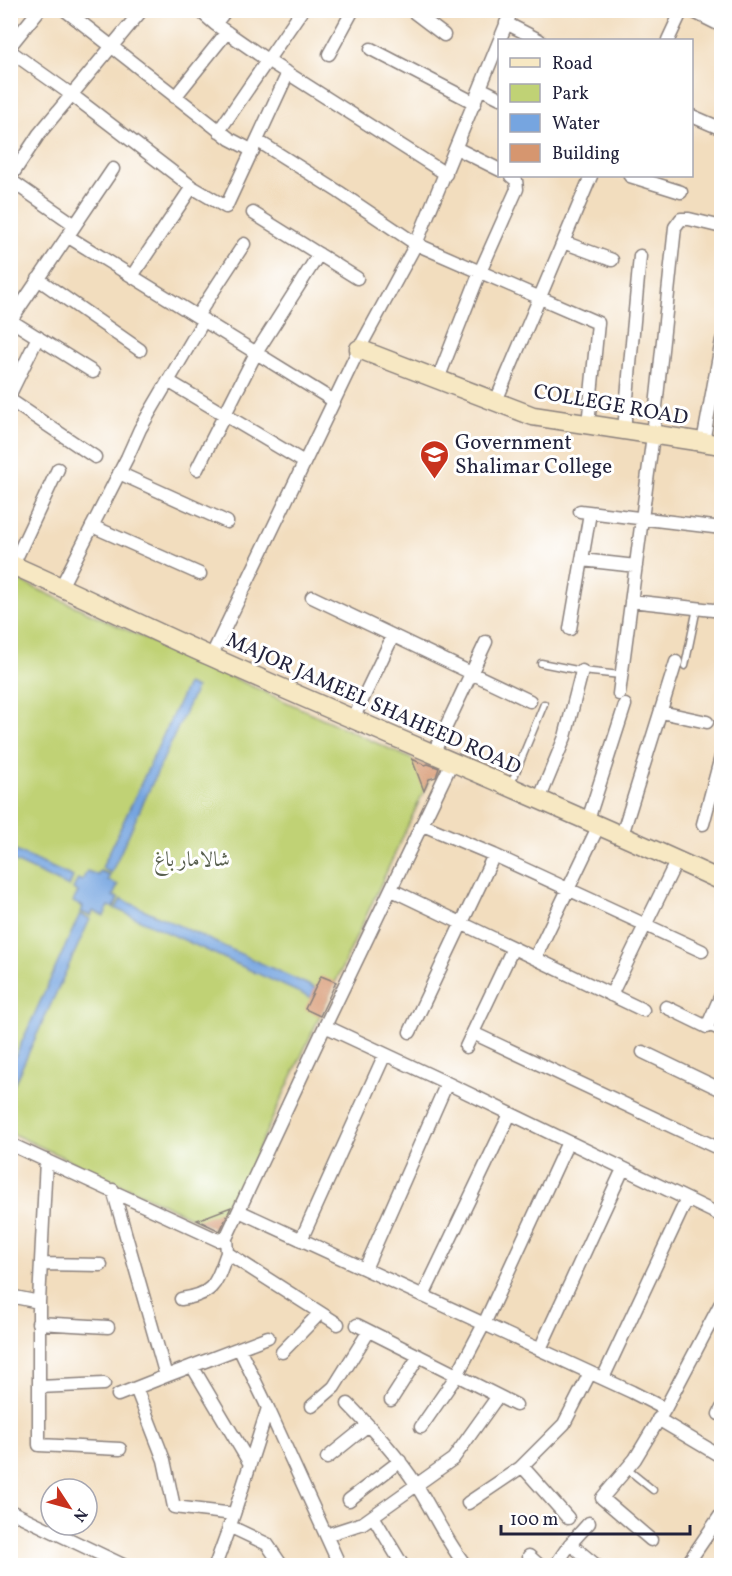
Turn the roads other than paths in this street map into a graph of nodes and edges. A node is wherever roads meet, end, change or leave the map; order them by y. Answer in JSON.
{"nodes":[{"id":1,"x":39,"y":10,"type":"edge"},
{"id":2,"x":65,"y":10,"type":"edge"},
{"id":3,"x":142,"y":10,"type":"edge"},
{"id":4,"x":199,"y":10,"type":"edge"},
{"id":5,"x":226,"y":10,"type":"edge"},
{"id":6,"x":302,"y":10,"type":"edge"},
{"id":7,"x":353,"y":10,"type":"edge"},
{"id":8,"x":411,"y":10,"type":"edge"},
{"id":9,"x":512,"y":10,"type":"edge"},
{"id":10,"x":682,"y":10,"type":"edge"},
{"id":11,"x":690,"y":10,"type":"edge"},
{"id":12,"x":506,"y":23,"type":"junction"},
{"id":13,"x":215,"y":24,"type":"junction"},
{"id":14,"x":722,"y":26,"type":"edge"},
{"id":15,"x":227,"y":32,"type":"junction"},
{"id":16,"x":444,"y":35,"type":"dead end"},
{"id":17,"x":500,"y":39,"type":"edge"},
{"id":18,"x":537,"y":39,"type":"edge"},
{"id":19,"x":668,"y":39,"type":"edge"},
{"id":20,"x":498,"y":43,"type":"edge"},
{"id":21,"x":10,"y":46,"type":"edge"},
{"id":22,"x":111,"y":48,"type":"junction"},
{"id":23,"x":371,"y":49,"type":"dead end"},
{"id":24,"x":10,"y":51,"type":"edge"},
{"id":25,"x":328,"y":54,"type":"dead end"},
{"id":26,"x":267,"y":60,"type":"junction"},
{"id":27,"x":288,"y":73,"type":"junction"},
{"id":28,"x":480,"y":88,"type":"junction"},
{"id":29,"x":72,"y":95,"type":"junction"},
{"id":30,"x":175,"y":97,"type":"junction"},
{"id":31,"x":498,"y":97,"type":"edge"},
{"id":32,"x":474,"y":103,"type":"junction"},
{"id":33,"x":693,"y":117,"type":"edge"},
{"id":34,"x":722,"y":129,"type":"edge"},
{"id":35,"x":219,"y":131,"type":"junction"},
{"id":36,"x":255,"y":146,"type":"junction"},
{"id":37,"x":456,"y":148,"type":"junction"},
{"id":38,"x":113,"y":169,"type":"dead end"},
{"id":39,"x":498,"y":169,"type":"edge"},
{"id":40,"x":446,"y":174,"type":"junction"},
{"id":41,"x":512,"y":177,"type":"edge"},
{"id":42,"x":591,"y":177,"type":"edge"},
{"id":43,"x":633,"y":177,"type":"edge"},
{"id":44,"x":10,"y":179,"type":"edge"},
{"id":45,"x":192,"y":187,"type":"junction"},
{"id":46,"x":681,"y":192,"type":"dead end"},
{"id":47,"x":253,"y":213,"type":"dead end"},
{"id":48,"x":722,"y":227,"type":"edge"},
{"id":49,"x":71,"y":230,"type":"junction"},
{"id":50,"x":563,"y":242,"type":"junction"},
{"id":51,"x":244,"y":244,"type":"dead end"},
{"id":52,"x":416,"y":244,"type":"junction"},
{"id":53,"x":319,"y":254,"type":"junction"},
{"id":54,"x":640,"y":256,"type":"dead end"},
{"id":55,"x":612,"y":260,"type":"dead end"},
{"id":56,"x":480,"y":272,"type":"junction"},
{"id":57,"x":132,"y":276,"type":"junction"},
{"id":58,"x":357,"y":278,"type":"dead end"},
{"id":59,"x":39,"y":279,"type":"junction"},
{"id":60,"x":539,"y":298,"type":"junction"},
{"id":61,"x":200,"y":318,"type":"junction"},
{"id":62,"x":11,"y":320,"type":"edge"},
{"id":63,"x":38,"y":337,"type":"junction"},
{"id":64,"x":722,"y":340,"type":"edge"},
{"id":65,"x":359,"y":349,"type":"junction"},
{"id":66,"x":140,"y":350,"type":"dead end"},
{"id":67,"x":256,"y":353,"type":"junction"},
{"id":68,"x":93,"y":372,"type":"dead end"},
{"id":69,"x":438,"y":379,"type":"junction"},
{"id":70,"x":168,"y":381,"type":"junction"},
{"id":71,"x":10,"y":394,"type":"edge"},
{"id":72,"x":10,"y":400,"type":"edge"},
{"id":73,"x":334,"y":401,"type":"junction"},
{"id":74,"x":496,"y":401,"type":"junction"},
{"id":75,"x":225,"y":415,"type":"junction"},
{"id":76,"x":588,"y":425,"type":"junction"},
{"id":77,"x":624,"y":430,"type":"junction"},
{"id":78,"x":653,"y":435,"type":"junction"},
{"id":79,"x":703,"y":442,"type":"junction"},
{"id":80,"x":722,"y":445,"type":"edge"},
{"id":81,"x":95,"y":457,"type":"dead end"},
{"id":82,"x":304,"y":462,"type":"junction"},
{"id":83,"x":58,"y":469,"type":"dead end"},
{"id":84,"x":197,"y":469,"type":"dead end"},
{"id":85,"x":119,"y":473,"type":"junction"},
{"id":86,"x":642,"y":519,"type":"junction"},
{"id":87,"x":227,"y":522,"type":"dead end"},
{"id":88,"x":92,"y":526,"type":"junction"},
{"id":89,"x":722,"y":528,"type":"edge"},
{"id":90,"x":582,"y":561,"type":"junction"},
{"id":91,"x":12,"y":564,"type":"edge"},
{"id":92,"x":636,"y":566,"type":"junction"},
{"id":93,"x":200,"y":574,"type":"dead end"},
{"id":94,"x":61,"y":588,"type":"junction"},
{"id":95,"x":312,"y":597,"type":"dead end"},
{"id":96,"x":631,"y":601,"type":"junction"},
{"id":97,"x":697,"y":608,"type":"junction"},
{"id":98,"x":722,"y":611,"type":"edge"},
{"id":99,"x":570,"y":629,"type":"dead end"},
{"id":100,"x":393,"y":636,"type":"junction"},
{"id":101,"x":486,"y":642,"type":"dead end"},
{"id":102,"x":211,"y":657,"type":"junction"},
{"id":103,"x":541,"y":663,"type":"dead end"},
{"id":104,"x":681,"y":664,"type":"joint"},
{"id":105,"x":582,"y":671,"type":"junction"},
{"id":106,"x":471,"y":673,"type":"junction"},
{"id":107,"x":622,"y":675,"type":"junction"},
{"id":108,"x":530,"y":701,"type":"dead end"},
{"id":109,"x":544,"y":704,"type":"dead end"},
{"id":110,"x":661,"y":712,"type":"junction"},
{"id":111,"x":353,"y":719,"type":"junction"},
{"id":112,"x":707,"y":722,"type":"dead end"},
{"id":113,"x":722,"y":753,"type":"edge"},
{"id":114,"x":433,"y":754,"type":"junction"},
{"id":115,"x":452,"y":762,"type":"junction"},
{"id":116,"x":509,"y":787,"type":"junction"},
{"id":117,"x":716,"y":797,"type":"edge"},
{"id":118,"x":539,"y":800,"type":"junction"},
{"id":119,"x":594,"y":822,"type":"junction"},
{"id":120,"x":703,"y":824,"type":"dead end"},
{"id":121,"x":423,"y":825,"type":"junction"},
{"id":122,"x":622,"y":835,"type":"junction"},
{"id":123,"x":494,"y":855,"type":"junction"},
{"id":124,"x":677,"y":860,"type":"junction"},
{"id":125,"x":722,"y":880,"type":"edge"},
{"id":126,"x":568,"y":889,"type":"junction"},
{"id":127,"x":392,"y":890,"type":"junction"},
{"id":128,"x":462,"y":923,"type":"junction"},
{"id":129,"x":645,"y":925,"type":"junction"},
{"id":130,"x":513,"y":948,"type":"junction"},
{"id":131,"x":702,"y":951,"type":"dead end"},
{"id":132,"x":535,"y":958,"type":"junction"},
{"id":133,"x":722,"y":993,"type":"edge"},
{"id":134,"x":611,"y":995,"type":"junction"},
{"id":135,"x":666,"y":1007,"type":"dead end"},
{"id":136,"x":643,"y":1010,"type":"dead end"},
{"id":137,"x":326,"y":1026,"type":"junction"},
{"id":138,"x":707,"y":1027,"type":"junction"},
{"id":139,"x":410,"y":1032,"type":"dead end"},
{"id":140,"x":472,"y":1033,"type":"junction"},
{"id":141,"x":722,"y":1033,"type":"edge"},
{"id":142,"x":466,"y":1047,"type":"dead end"},
{"id":143,"x":643,"y":1052,"type":"dead end"},
{"id":144,"x":385,"y":1054,"type":"junction"},
{"id":145,"x":447,"y":1083,"type":"junction"},
{"id":146,"x":722,"y":1090,"type":"edge"},
{"id":147,"x":510,"y":1114,"type":"junction"},
{"id":148,"x":567,"y":1142,"type":"junction"},
{"id":149,"x":10,"y":1144,"type":"edge"},
{"id":150,"x":722,"y":1150,"type":"edge"},
{"id":151,"x":46,"y":1160,"type":"junction"},
{"id":152,"x":623,"y":1169,"type":"junction"},
{"id":153,"x":113,"y":1190,"type":"junction"},
{"id":154,"x":687,"y":1199,"type":"junction"},
{"id":155,"x":239,"y":1211,"type":"junction"},
{"id":156,"x":722,"y":1216,"type":"edge"},
{"id":157,"x":226,"y":1238,"type":"junction"},
{"id":158,"x":301,"y":1240,"type":"junction"},
{"id":159,"x":226,"y":1253,"type":"junction"},
{"id":160,"x":41,"y":1264,"type":"junction"},
{"id":161,"x":101,"y":1265,"type":"dead end"},
{"id":162,"x":365,"y":1269,"type":"junction"},
{"id":163,"x":10,"y":1296,"type":"edge"},
{"id":164,"x":423,"y":1296,"type":"junction"},
{"id":165,"x":182,"y":1299,"type":"dead end"},
{"id":166,"x":722,"y":1301,"type":"edge"},
{"id":167,"x":39,"y":1302,"type":"junction"},
{"id":168,"x":320,"y":1313,"type":"junction"},
{"id":169,"x":718,"y":1319,"type":"edge"},
{"id":170,"x":38,"y":1323,"type":"junction"},
{"id":171,"x":338,"y":1324,"type":"dead end"},
{"id":172,"x":484,"y":1324,"type":"junction"},
{"id":173,"x":357,"y":1325,"type":"dead end"},
{"id":174,"x":108,"y":1327,"type":"dead end"},
{"id":175,"x":369,"y":1331,"type":"junction"},
{"id":176,"x":268,"y":1337,"type":"dead end"},
{"id":177,"x":239,"y":1348,"type":"junction"},
{"id":178,"x":540,"y":1349,"type":"junction"},
{"id":179,"x":282,"y":1352,"type":"dead end"},
{"id":180,"x":419,"y":1356,"type":"junction"},
{"id":181,"x":192,"y":1366,"type":"junction"},
{"id":182,"x":590,"y":1372,"type":"junction"},
{"id":183,"x":457,"y":1375,"type":"junction"},
{"id":184,"x":166,"y":1376,"type":"junction"},
{"id":185,"x":603,"y":1378,"type":"junction"},
{"id":186,"x":104,"y":1384,"type":"dead end"},
{"id":187,"x":39,"y":1387,"type":"junction"},
{"id":188,"x":136,"y":1388,"type":"junction"},
{"id":189,"x":118,"y":1395,"type":"dead end"},
{"id":190,"x":498,"y":1396,"type":"junction"},
{"id":191,"x":391,"y":1400,"type":"dead end"},
{"id":192,"x":348,"y":1404,"type":"dead end"},
{"id":193,"x":312,"y":1406,"type":"dead end"},
{"id":194,"x":516,"y":1406,"type":"dead end"},
{"id":195,"x":268,"y":1408,"type":"junction"},
{"id":196,"x":661,"y":1414,"type":"junction"},
{"id":197,"x":368,"y":1425,"type":"junction"},
{"id":198,"x":421,"y":1426,"type":"dead end"},
{"id":199,"x":120,"y":1449,"type":"dead end"},
{"id":200,"x":722,"y":1457,"type":"edge"},
{"id":201,"x":327,"y":1458,"type":"dead end"},
{"id":202,"x":400,"y":1461,"type":"junction"},
{"id":203,"x":250,"y":1464,"type":"junction"},
{"id":204,"x":522,"y":1466,"type":"junction"},
{"id":205,"x":627,"y":1468,"type":"junction"},
{"id":206,"x":417,"y":1485,"type":"junction"},
{"id":207,"x":653,"y":1490,"type":"dead end"},
{"id":208,"x":349,"y":1500,"type":"dead end"},
{"id":209,"x":468,"y":1503,"type":"dead end"},
{"id":210,"x":10,"y":1512,"type":"edge"},
{"id":211,"x":234,"y":1514,"type":"junction"},
{"id":212,"x":722,"y":1514,"type":"edge"},
{"id":213,"x":373,"y":1516,"type":"junction"},
{"id":214,"x":568,"y":1518,"type":"dead end"},
{"id":215,"x":589,"y":1523,"type":"dead end"},
{"id":216,"x":229,"y":1526,"type":"junction"},
{"id":217,"x":326,"y":1535,"type":"junction"},
{"id":218,"x":651,"y":1540,"type":"dead end"},
{"id":219,"x":570,"y":1544,"type":"junction"},
{"id":220,"x":529,"y":1556,"type":"dead end"},
{"id":221,"x":125,"y":1566,"type":"edge"},
{"id":222,"x":215,"y":1566,"type":"edge"},
{"id":223,"x":282,"y":1566,"type":"edge"},
{"id":224,"x":340,"y":1566,"type":"edge"},
{"id":225,"x":403,"y":1566,"type":"edge"},
{"id":226,"x":466,"y":1566,"type":"edge"},
{"id":227,"x":540,"y":1566,"type":"edge"},
{"id":228,"x":555,"y":1566,"type":"edge"},
{"id":229,"x":597,"y":1566,"type":"edge"},
{"id":230,"x":686,"y":1566,"type":"edge"}],
"edges":[{"from":1,"to":21,"type":"street"},
{"from":2,"to":22,"type":"street"},
{"from":3,"to":22,"type":"street"},
{"from":4,"to":13,"type":"street"},
{"from":5,"to":13,"type":"street"},
{"from":6,"to":26,"type":"street"},
{"from":7,"to":25,"type":"street"},
{"from":8,"to":16,"type":"street"},
{"from":9,"to":12,"type":"street"},
{"from":10,"to":19,"type":"street"},
{"from":11,"to":14,"type":"street"},
{"from":12,"to":17,"type":"street"},
{"from":12,"to":18,"type":"street"},
{"from":13,"to":15,"type":"street"},
{"from":15,"to":26,"type":"street"},
{"from":15,"to":30,"type":"street"},
{"from":20,"to":28,"type":"street"},
{"from":22,"to":29,"type":"street"},
{"from":22,"to":30,"type":"street"},
{"from":23,"to":32,"type":"street"},
{"from":24,"to":29,"type":"street"},
{"from":26,"to":27,"type":"street"},
{"from":26,"to":35,"type":"street"},
{"from":27,"to":36,"type":"street"},
{"from":27,"to":40,"type":"street"},
{"from":28,"to":31,"type":"street"},
{"from":28,"to":32,"type":"street"},
{"from":29,"to":44,"type":"street"},
{"from":29,"to":45,"type":"street"},
{"from":30,"to":35,"type":"street"},
{"from":32,"to":37,"type":"street"},
{"from":33,"to":34,"type":"street"},
{"from":35,"to":36,"type":"street"},
{"from":36,"to":45,"type":"street"},
{"from":36,"to":52,"type":"street"},
{"from":37,"to":39,"type":"street"},
{"from":37,"to":40,"type":"street"},
{"from":38,"to":49,"type":"street"},
{"from":40,"to":52,"type":"street"},
{"from":41,"to":56,"type":"street"},
{"from":42,"to":50,"type":"street"},
{"from":43,"to":46,"type":"street"},
{"from":44,"to":49,"type":"street"},
{"from":45,"to":57,"type":"street"},
{"from":47,"to":53,"type":"street"},
{"from":48,"to":78,"type":"street"},
{"from":49,"to":57,"type":"street"},
{"from":49,"to":59,"type":"street"},
{"from":50,"to":55,"type":"street"},
{"from":50,"to":60,"type":"street"},
{"from":51,"to":61,"type":"street"},
{"from":52,"to":56,"type":"street"},
{"from":52,"to":65,"type":"street"},
{"from":53,"to":58,"type":"street"},
{"from":53,"to":67,"type":"street"},
{"from":54,"to":77,"type":"street"},
{"from":56,"to":60,"type":"street"},
{"from":56,"to":69,"type":"street"},
{"from":57,"to":61,"type":"street"},
{"from":59,"to":62,"type":"street"},
{"from":59,"to":66,"type":"street"},
{"from":60,"to":74,"type":"street"},
{"from":60,"to":76,"type":"street"},
{"from":61,"to":67,"type":"street"},
{"from":61,"to":70,"type":"street"},
{"from":62,"to":63,"type":"street"},
{"from":63,"to":68,"type":"street"},
{"from":63,"to":71,"type":"street"},
{"from":64,"to":79,"type":"street"},
{"from":65,"to":69,"type":"street","name":"COLLEGE ROAD"},
{"from":65,"to":73,"type":"street"},
{"from":67,"to":73,"type":"street"},
{"from":67,"to":75,"type":"street"},
{"from":69,"to":74,"type":"street","name":"COLLEGE ROAD"},
{"from":70,"to":75,"type":"street"},
{"from":70,"to":85,"type":"street"},
{"from":72,"to":81,"type":"street"},
{"from":73,"to":82,"type":"street"},
{"from":74,"to":76,"type":"street","name":"COLLEGE ROAD"},
{"from":75,"to":82,"type":"street"},
{"from":75,"to":84,"type":"street"},
{"from":76,"to":77,"type":"street","name":"COLLEGE ROAD"},
{"from":77,"to":78,"type":"street","name":"COLLEGE ROAD"},
{"from":78,"to":79,"type":"street","name":"COLLEGE ROAD"},
{"from":78,"to":86,"type":"street"},
{"from":79,"to":80,"type":"street","name":"COLLEGE ROAD"},
{"from":82,"to":102,"type":"street"},
{"from":83,"to":91,"type":"street"},
{"from":85,"to":87,"type":"street"},
{"from":85,"to":88,"type":"street"},
{"from":86,"to":89,"type":"street"},
{"from":86,"to":90,"type":"street"},
{"from":86,"to":92,"type":"street"},
{"from":88,"to":93,"type":"street"},
{"from":88,"to":94,"type":"street"},
{"from":90,"to":92,"type":"street"},
{"from":90,"to":99,"type":"street"},
{"from":91,"to":94,"type":"street","name":"MAJOR JAMEEL SHAHEED ROAD"},
{"from":92,"to":96,"type":"street"},
{"from":94,"to":102,"type":"street","name":"MAJOR JAMEEL SHAHEED ROAD"},
{"from":95,"to":100,"type":"street"},
{"from":96,"to":97,"type":"street"},
{"from":96,"to":107,"type":"street"},
{"from":97,"to":98,"type":"street"},
{"from":97,"to":104,"type":"lane"},
{"from":100,"to":106,"type":"street"},
{"from":100,"to":111,"type":"street"},
{"from":101,"to":106,"type":"street"},
{"from":102,"to":111,"type":"street","name":"MAJOR JAMEEL SHAHEED ROAD"},
{"from":103,"to":105,"type":"lane"},
{"from":104,"to":110,"type":"street"},
{"from":105,"to":107,"type":"lane"},
{"from":105,"to":118,"type":"street"},
{"from":106,"to":108,"type":"street"},
{"from":106,"to":114,"type":"street"},
{"from":107,"to":119,"type":"street"},
{"from":109,"to":116,"type":"lane"},
{"from":110,"to":112,"type":"street"},
{"from":110,"to":122,"type":"street"},
{"from":111,"to":114,"type":"street","name":"MAJOR JAMEEL SHAHEED ROAD"},
{"from":113,"to":117,"type":"street"},
{"from":114,"to":115,"type":"street","name":"MAJOR JAMEEL SHAHEED ROAD"},
{"from":115,"to":116,"type":"street","name":"MAJOR JAMEEL SHAHEED ROAD"},
{"from":115,"to":121,"type":"street"},
{"from":116,"to":118,"type":"street","name":"MAJOR JAMEEL SHAHEED ROAD"},
{"from":117,"to":120,"type":"street"},
{"from":118,"to":119,"type":"street","name":"MAJOR JAMEEL SHAHEED ROAD"},
{"from":119,"to":122,"type":"street","name":"MAJOR JAMEEL SHAHEED ROAD"},
{"from":119,"to":126,"type":"street"},
{"from":121,"to":123,"type":"street"},
{"from":121,"to":127,"type":"street"},
{"from":122,"to":124,"type":"street","name":"MAJOR JAMEEL SHAHEED ROAD"},
{"from":123,"to":126,"type":"street"},
{"from":123,"to":128,"type":"street"},
{"from":124,"to":125,"type":"street","name":"MAJOR JAMEEL SHAHEED ROAD"},
{"from":124,"to":129,"type":"street"},
{"from":126,"to":129,"type":"street"},
{"from":126,"to":132,"type":"street"},
{"from":127,"to":128,"type":"street"},
{"from":127,"to":137,"type":"street"},
{"from":128,"to":130,"type":"street"},
{"from":128,"to":139,"type":"street"},
{"from":129,"to":131,"type":"street"},
{"from":129,"to":134,"type":"street"},
{"from":130,"to":132,"type":"street"},
{"from":130,"to":140,"type":"street"},
{"from":132,"to":134,"type":"street"},
{"from":133,"to":138,"type":"street"},
{"from":134,"to":136,"type":"street"},
{"from":135,"to":138,"type":"street"},
{"from":137,"to":144,"type":"street"},
{"from":137,"to":155,"type":"street"},
{"from":138,"to":141,"type":"lane"},
{"from":140,"to":142,"type":"street"},
{"from":140,"to":150,"type":"street"},
{"from":143,"to":146,"type":"street"},
{"from":144,"to":145,"type":"street"},
{"from":144,"to":158,"type":"street"},
{"from":145,"to":147,"type":"street"},
{"from":145,"to":162,"type":"street"},
{"from":147,"to":148,"type":"street"},
{"from":147,"to":164,"type":"street"},
{"from":148,"to":152,"type":"street"},
{"from":148,"to":172,"type":"street"},
{"from":149,"to":151,"type":"street"},
{"from":151,"to":153,"type":"street"},
{"from":151,"to":160,"type":"street"},
{"from":152,"to":154,"type":"street"},
{"from":152,"to":178,"type":"street"},
{"from":153,"to":157,"type":"street"},
{"from":153,"to":184,"type":"street"},
{"from":154,"to":156,"type":"street"},
{"from":154,"to":185,"type":"street"},
{"from":155,"to":157,"type":"street"},
{"from":155,"to":158,"type":"street"},
{"from":157,"to":159,"type":"street"},
{"from":158,"to":162,"type":"street"},
{"from":159,"to":165,"type":"street"},
{"from":159,"to":168,"type":"street"},
{"from":160,"to":161,"type":"street"},
{"from":160,"to":167,"type":"street"},
{"from":162,"to":164,"type":"street"},
{"from":163,"to":167,"type":"street"},
{"from":164,"to":172,"type":"street"},
{"from":166,"to":169,"type":"street"},
{"from":167,"to":170,"type":"street"},
{"from":168,"to":171,"type":"street"},
{"from":168,"to":179,"type":"street"},
{"from":169,"to":196,"type":"street"},
{"from":170,"to":174,"type":"street"},
{"from":170,"to":187,"type":"street"},
{"from":172,"to":178,"type":"street"},
{"from":172,"to":183,"type":"street"},
{"from":173,"to":175,"type":"street"},
{"from":175,"to":180,"type":"street"},
{"from":175,"to":193,"type":"street"},
{"from":176,"to":177,"type":"street"},
{"from":177,"to":181,"type":"street"},
{"from":177,"to":195,"type":"street"},
{"from":178,"to":182,"type":"street"},
{"from":180,"to":183,"type":"street"},
{"from":180,"to":191,"type":"street"},
{"from":181,"to":184,"type":"street"},
{"from":181,"to":203,"type":"street"},
{"from":182,"to":185,"type":"street"},
{"from":182,"to":204,"type":"street"},
{"from":183,"to":190,"type":"street"},
{"from":183,"to":198,"type":"street"},
{"from":184,"to":188,"type":"street"},
{"from":185,"to":196,"type":"street"},
{"from":186,"to":187,"type":"street"},
{"from":187,"to":199,"type":"street"},
{"from":188,"to":189,"type":"street"},
{"from":188,"to":211,"type":"street"},
{"from":190,"to":194,"type":"street"},
{"from":190,"to":206,"type":"street"},
{"from":192,"to":197,"type":"street"},
{"from":195,"to":203,"type":"street"},
{"from":195,"to":217,"type":"street"},
{"from":196,"to":200,"type":"street"},
{"from":196,"to":205,"type":"street"},
{"from":197,"to":201,"type":"street"},
{"from":197,"to":202,"type":"street"},
{"from":202,"to":206,"type":"street"},
{"from":202,"to":208,"type":"street"},
{"from":203,"to":211,"type":"street"},
{"from":204,"to":209,"type":"street"},
{"from":204,"to":214,"type":"street"},
{"from":205,"to":207,"type":"lane"},
{"from":205,"to":218,"type":"street"},
{"from":206,"to":213,"type":"street"},
{"from":206,"to":226,"type":"street"},
{"from":210,"to":221,"type":"street"},
{"from":211,"to":216,"type":"street"},
{"from":212,"to":230,"type":"street"},
{"from":213,"to":217,"type":"street"},
{"from":213,"to":225,"type":"street"},
{"from":215,"to":219,"type":"street"},
{"from":216,"to":222,"type":"street"},
{"from":216,"to":223,"type":"street"},
{"from":217,"to":224,"type":"street"},
{"from":219,"to":228,"type":"street"},
{"from":219,"to":229,"type":"street"},
{"from":220,"to":227,"type":"street"}]}
